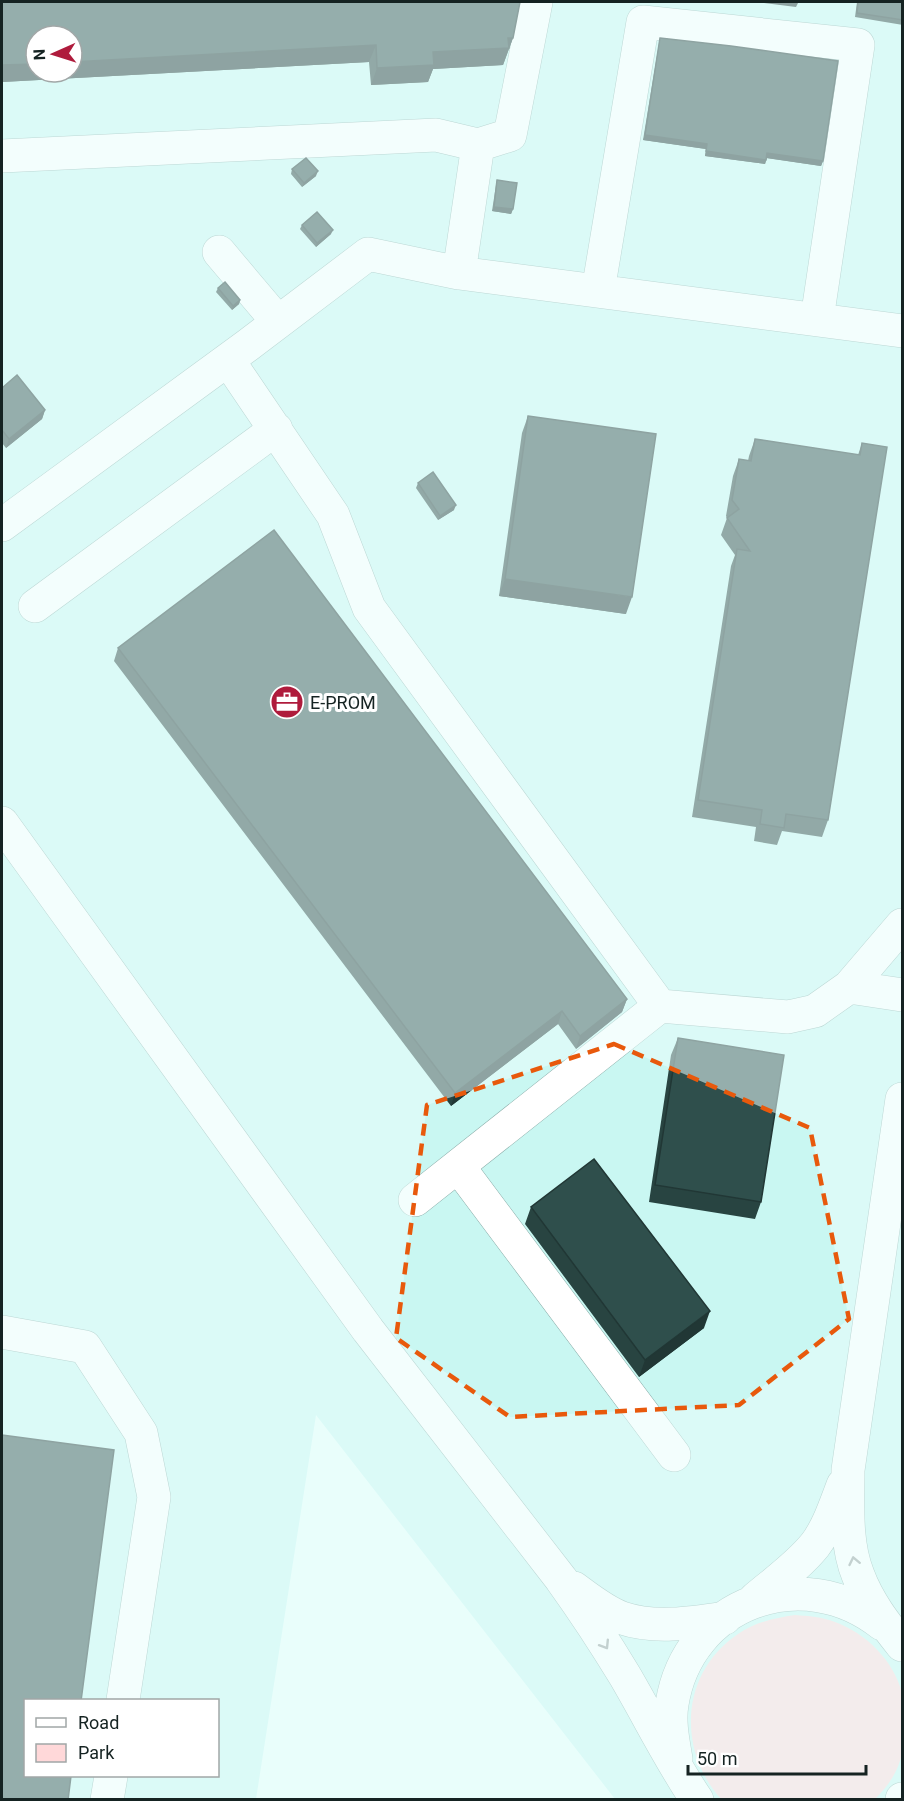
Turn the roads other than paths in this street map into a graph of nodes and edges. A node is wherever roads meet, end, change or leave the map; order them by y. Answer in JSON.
{"nodes":[{"id":1,"x":536,"y":2,"type":"edge"},
{"id":2,"x":478,"y":145,"type":"junction"},
{"id":3,"x":2,"y":156,"type":"edge"},
{"id":4,"x":219,"y":252,"type":"dead end"},
{"id":5,"x":459,"y":273,"type":"junction"},
{"id":6,"x":598,"y":291,"type":"junction"},
{"id":7,"x":817,"y":319,"type":"junction"},
{"id":8,"x":278,"y":322,"type":"junction"},
{"id":9,"x":903,"y":330,"type":"edge"},
{"id":10,"x":228,"y":360,"type":"junction"},
{"id":11,"x":276,"y":429,"type":"junction"},
{"id":12,"x":2,"y":525,"type":"edge"},
{"id":13,"x":35,"y":606,"type":"dead end"},
{"id":14,"x":2,"y":823,"type":"edge"},
{"id":15,"x":903,"y":925,"type":"edge"},
{"id":16,"x":849,"y":987,"type":"junction"},
{"id":17,"x":903,"y":995,"type":"edge"},
{"id":18,"x":660,"y":1005,"type":"junction"},
{"id":19,"x":903,"y":1100,"type":"edge"},
{"id":20,"x":458,"y":1166,"type":"junction"},
{"id":21,"x":415,"y":1200,"type":"dead end"},
{"id":22,"x":890,"y":1275,"type":"edge"},
{"id":23,"x":2,"y":1332,"type":"edge"},
{"id":24,"x":674,"y":1455,"type":"dead end"},
{"id":25,"x":848,"y":1470,"type":"junction"},
{"id":26,"x":561,"y":1579,"type":"junction"},
{"id":27,"x":737,"y":1610,"type":"junction"},
{"id":28,"x":896,"y":1638,"type":"edge"},
{"id":29,"x":123,"y":1699,"type":"edge"},
{"id":30,"x":111,"y":1777,"type":"edge"},
{"id":31,"x":692,"y":1792,"type":"edge"},
{"id":32,"x":107,"y":1800,"type":"edge"}],
"edges":[{"from":1,"to":2,"type":"street"},
{"from":2,"to":3,"type":"street"},
{"from":2,"to":5,"type":"street"},
{"from":4,"to":8,"type":"street"},
{"from":5,"to":6,"type":"street"},
{"from":5,"to":8,"type":"street"},
{"from":6,"to":7,"type":"street"},
{"from":6,"to":7,"type":"street"},
{"from":7,"to":9,"type":"street"},
{"from":8,"to":10,"type":"street"},
{"from":10,"to":11,"type":"street"},
{"from":10,"to":12,"type":"street"},
{"from":11,"to":13,"type":"street"},
{"from":11,"to":18,"type":"street"},
{"from":14,"to":26,"type":"street"},
{"from":15,"to":16,"type":"street"},
{"from":16,"to":17,"type":"street"},
{"from":16,"to":18,"type":"street"},
{"from":18,"to":20,"type":"street"},
{"from":19,"to":22,"type":"street"},
{"from":20,"to":21,"type":"street"},
{"from":20,"to":24,"type":"street"},
{"from":22,"to":25,"type":"street"},
{"from":23,"to":29,"type":"street"},
{"from":25,"to":27,"type":"street"},
{"from":28,"to":25,"type":"street","one_way":true},
{"from":26,"to":27,"type":"street"},
{"from":26,"to":31,"type":"street","one_way":true},
{"from":27,"to":28,"type":"street"},
{"from":27,"to":31,"type":"street"},
{"from":30,"to":32,"type":"street"}]}
